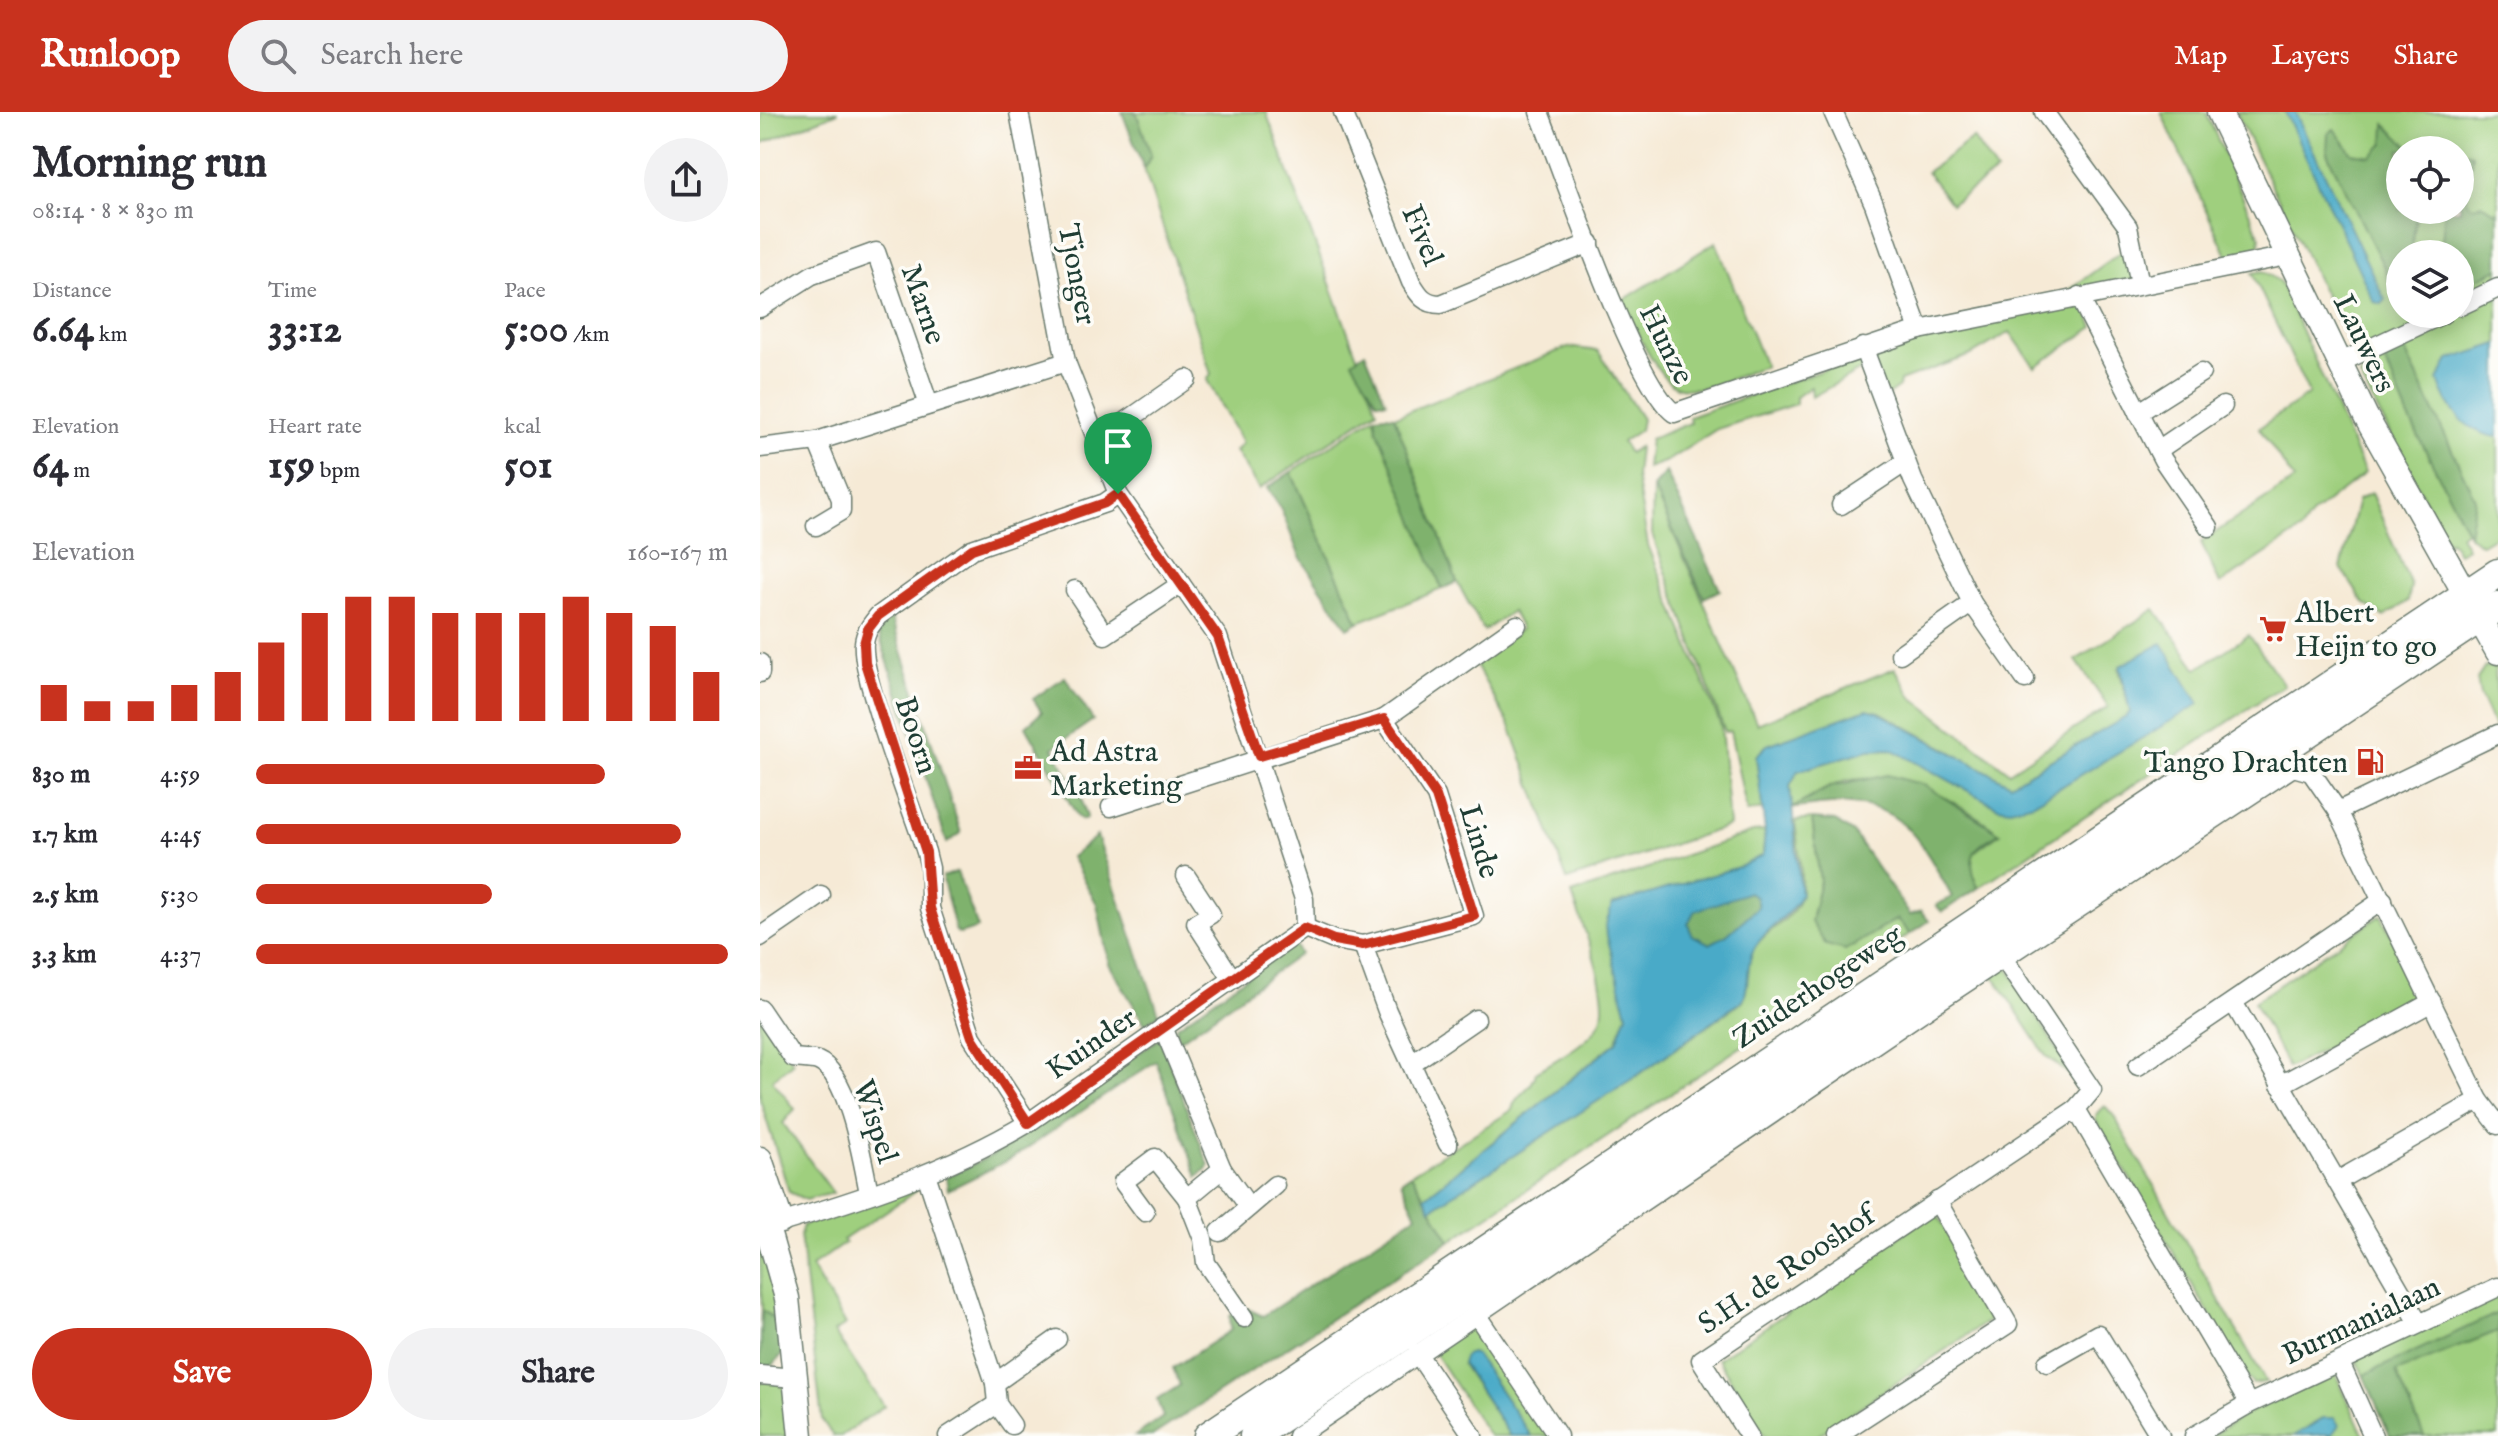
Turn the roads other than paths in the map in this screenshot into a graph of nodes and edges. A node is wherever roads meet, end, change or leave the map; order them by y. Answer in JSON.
{"nodes":[{"id":1,"x":1019,"y":112,"type":"edge"},
{"id":2,"x":1343,"y":112,"type":"edge"},
{"id":3,"x":1539,"y":112,"type":"edge"},
{"id":4,"x":1833,"y":112,"type":"edge"},
{"id":5,"x":2044,"y":112,"type":"edge"},
{"id":6,"x":2219,"y":112,"type":"edge"},
{"id":7,"x":1590,"y":243,"type":"junction"},
{"id":8,"x":2287,"y":256,"type":"junction"},
{"id":9,"x":2140,"y":284,"type":"junction"},
{"id":10,"x":2498,"y":288,"type":"edge"},
{"id":11,"x":2079,"y":296,"type":"junction"},
{"id":12,"x":2474,"y":299,"type":"edge"},
{"id":13,"x":760,"y":308,"type":"edge"},
{"id":14,"x":2413,"y":328,"type":"edge"},
{"id":15,"x":1919,"y":330,"type":"junction"},
{"id":16,"x":1863,"y":347,"type":"junction"},
{"id":17,"x":1066,"y":362,"type":"junction"},
{"id":18,"x":2339,"y":363,"type":"junction"},
{"id":19,"x":2201,"y":373,"type":"dead end"},
{"id":20,"x":1187,"y":379,"type":"dead end"},
{"id":21,"x":929,"y":405,"type":"junction"},
{"id":22,"x":2223,"y":406,"type":"dead end"},
{"id":23,"x":2138,"y":413,"type":"junction"},
{"id":24,"x":817,"y":441,"type":"junction"},
{"id":25,"x":1095,"y":443,"type":"junction"},
{"id":26,"x":760,"y":448,"type":"edge"},
{"id":27,"x":2158,"y":450,"type":"junction"},
{"id":28,"x":1906,"y":462,"type":"junction"},
{"id":29,"x":1118,"y":494,"type":"junction"},
{"id":30,"x":1841,"y":505,"type":"dead end"},
{"id":31,"x":816,"y":526,"type":"dead end"},
{"id":32,"x":2209,"y":527,"type":"dead end"},
{"id":33,"x":2498,"y":573,"type":"edge"},
{"id":34,"x":1181,"y":584,"type":"junction"},
{"id":35,"x":1075,"y":590,"type":"dead end"},
{"id":36,"x":1972,"y":603,"type":"junction"},
{"id":37,"x":2480,"y":607,"type":"edge"},
{"id":38,"x":1517,"y":625,"type":"dead end"},
{"id":39,"x":2498,"y":652,"type":"edge"},
{"id":40,"x":1900,"y":654,"type":"dead end"},
{"id":41,"x":760,"y":663,"type":"edge"},
{"id":42,"x":760,"y":673,"type":"edge"},
{"id":43,"x":2025,"y":679,"type":"dead end"},
{"id":44,"x":1384,"y":719,"type":"junction"},
{"id":45,"x":2495,"y":742,"type":"edge"},
{"id":46,"x":1259,"y":756,"type":"junction"},
{"id":47,"x":1111,"y":807,"type":"dead end"},
{"id":48,"x":2338,"y":811,"type":"junction"},
{"id":49,"x":1186,"y":876,"type":"dead end"},
{"id":50,"x":821,"y":895,"type":"dead end"},
{"id":51,"x":2383,"y":900,"type":"junction"},
{"id":52,"x":1305,"y":928,"type":"junction"},
{"id":53,"x":760,"y":937,"type":"edge"},
{"id":54,"x":1363,"y":945,"type":"junction"},
{"id":55,"x":2010,"y":968,"type":"dead end"},
{"id":56,"x":1231,"y":977,"type":"junction"},
{"id":57,"x":2233,"y":1002,"type":"junction"},
{"id":58,"x":2432,"y":1002,"type":"junction"},
{"id":59,"x":760,"y":1009,"type":"edge"},
{"id":60,"x":1476,"y":1019,"type":"dead end"},
{"id":61,"x":1163,"y":1027,"type":"junction"},
{"id":62,"x":1412,"y":1063,"type":"junction"},
{"id":63,"x":2138,"y":1066,"type":"dead end"},
{"id":64,"x":2280,"y":1085,"type":"junction"},
{"id":65,"x":2479,"y":1100,"type":"junction"},
{"id":66,"x":2076,"y":1109,"type":"junction"},
{"id":67,"x":1028,"y":1123,"type":"junction"},
{"id":68,"x":2498,"y":1125,"type":"edge"},
{"id":69,"x":1448,"y":1144,"type":"dead end"},
{"id":70,"x":760,"y":1159,"type":"edge"},
{"id":71,"x":1222,"y":1169,"type":"junction"},
{"id":72,"x":926,"y":1174,"type":"junction"},
{"id":73,"x":2339,"y":1180,"type":"junction"},
{"id":74,"x":1275,"y":1185,"type":"dead end"},
{"id":75,"x":869,"y":1193,"type":"junction"},
{"id":76,"x":1187,"y":1198,"type":"junction"},
{"id":77,"x":1937,"y":1201,"type":"junction"},
{"id":78,"x":1249,"y":1207,"type":"junction"},
{"id":79,"x":1145,"y":1212,"type":"dead end"},
{"id":80,"x":769,"y":1217,"type":"edge"},
{"id":81,"x":1220,"y":1232,"type":"dead end"},
{"id":82,"x":2498,"y":1287,"type":"edge"},
{"id":83,"x":1476,"y":1314,"type":"junction"},
{"id":84,"x":1244,"y":1318,"type":"dead end"},
{"id":85,"x":2419,"y":1323,"type":"junction"},
{"id":86,"x":1057,"y":1339,"type":"dead end"},
{"id":87,"x":1417,"y":1353,"type":"junction"},
{"id":88,"x":2047,"y":1363,"type":"dead end"},
{"id":89,"x":2340,"y":1363,"type":"junction"},
{"id":90,"x":760,"y":1375,"type":"edge"},
{"id":91,"x":795,"y":1378,"type":"junction"},
{"id":92,"x":995,"y":1383,"type":"junction"},
{"id":93,"x":997,"y":1404,"type":"junction"},
{"id":94,"x":2249,"y":1404,"type":"junction"},
{"id":95,"x":1012,"y":1425,"type":"dead end"},
{"id":96,"x":801,"y":1436,"type":"edge"},
{"id":97,"x":948,"y":1436,"type":"edge"},
{"id":98,"x":1208,"y":1436,"type":"edge"},
{"id":99,"x":1254,"y":1436,"type":"edge"},
{"id":100,"x":1297,"y":1436,"type":"edge"},
{"id":101,"x":1473,"y":1436,"type":"edge"},
{"id":102,"x":1558,"y":1436,"type":"edge"},
{"id":103,"x":1749,"y":1436,"type":"edge"},
{"id":104,"x":1836,"y":1436,"type":"edge"},
{"id":105,"x":2160,"y":1436,"type":"edge"},
{"id":106,"x":2194,"y":1436,"type":"edge"},
{"id":107,"x":2373,"y":1436,"type":"edge"}],
"edges":[{"from":1,"to":17,"type":"street","name":"Tjonger"},
{"from":2,"to":7,"type":"street","name":"Fivel"},
{"from":3,"to":7,"type":"street","name":"Hunze"},
{"from":4,"to":15,"type":"street"},
{"from":5,"to":9,"type":"street"},
{"from":6,"to":8,"type":"street","name":"Lauwers"},
{"from":7,"to":16,"type":"street","name":"Hunze"},
{"from":8,"to":9,"type":"street","name":"Hunze"},
{"from":8,"to":18,"type":"street","name":"Lauwers"},
{"from":9,"to":11,"type":"street","name":"Hunze"},
{"from":10,"to":12,"type":"street"},
{"from":11,"to":15,"type":"street","name":"Hunze"},
{"from":11,"to":23,"type":"street"},
{"from":13,"to":21,"type":"street","name":"Marne"},
{"from":14,"to":18,"type":"street"},
{"from":15,"to":16,"type":"street","name":"Hunze"},
{"from":16,"to":28,"type":"street"},
{"from":17,"to":21,"type":"street"},
{"from":17,"to":25,"type":"street","name":"Tjonger"},
{"from":18,"to":37,"type":"street","name":"Lauwers"},
{"from":19,"to":23,"type":"street"},
{"from":20,"to":25,"type":"street"},
{"from":21,"to":24,"type":"street"},
{"from":22,"to":27,"type":"street"},
{"from":23,"to":27,"type":"street"},
{"from":24,"to":26,"type":"street"},
{"from":24,"to":31,"type":"street"},
{"from":25,"to":29,"type":"street","name":"Tjonger"},
{"from":27,"to":32,"type":"street"},
{"from":28,"to":30,"type":"street"},
{"from":28,"to":36,"type":"street"},
{"from":29,"to":34,"type":"street","name":"Tjonger"},
{"from":29,"to":67,"type":"street","name":"Boorn"},
{"from":33,"to":37,"type":"main road","name":"Zuiderhogeweg"},
{"from":34,"to":35,"type":"street"},
{"from":34,"to":46,"type":"street","name":"Tjonger"},
{"from":36,"to":40,"type":"street"},
{"from":36,"to":43,"type":"street"},
{"from":37,"to":39,"type":"street","name":"Lauwers"},
{"from":37,"to":98,"type":"main road","name":"Zuiderhogeweg"},
{"from":37,"to":99,"type":"main road","name":"Zuiderhogeweg"},
{"from":38,"to":44,"type":"street"},
{"from":41,"to":42,"type":"street"},
{"from":44,"to":46,"type":"street"},
{"from":44,"to":54,"type":"street","name":"Linde"},
{"from":45,"to":48,"type":"street"},
{"from":46,"to":47,"type":"street"},
{"from":46,"to":52,"type":"street","name":"Tjonger"},
{"from":48,"to":51,"type":"street"},
{"from":48,"to":83,"type":"street"},
{"from":49,"to":56,"type":"street"},
{"from":50,"to":53,"type":"street"},
{"from":51,"to":57,"type":"street"},
{"from":51,"to":58,"type":"street"},
{"from":52,"to":54,"type":"street","name":"Linde"},
{"from":52,"to":56,"type":"street","name":"Kuinder"},
{"from":54,"to":62,"type":"street"},
{"from":55,"to":66,"type":"street"},
{"from":56,"to":61,"type":"street","name":"Kuinder"},
{"from":57,"to":63,"type":"street"},
{"from":57,"to":64,"type":"street"},
{"from":58,"to":64,"type":"street"},
{"from":58,"to":65,"type":"street"},
{"from":59,"to":75,"type":"street","name":"Wispel"},
{"from":60,"to":62,"type":"street"},
{"from":61,"to":67,"type":"street","name":"Kuinder"},
{"from":61,"to":71,"type":"street","name":"Kuinder"},
{"from":62,"to":69,"type":"street"},
{"from":64,"to":73,"type":"street"},
{"from":65,"to":68,"type":"street"},
{"from":65,"to":73,"type":"street"},
{"from":66,"to":77,"type":"street","name":"S.H. de Rooshof"},
{"from":66,"to":94,"type":"street"},
{"from":67,"to":72,"type":"street","name":"Kuinder"},
{"from":70,"to":80,"type":"street"},
{"from":71,"to":76,"type":"street"},
{"from":71,"to":78,"type":"street","name":"Kuinder"},
{"from":72,"to":75,"type":"street","name":"Kuinder"},
{"from":72,"to":92,"type":"street"},
{"from":73,"to":85,"type":"street"},
{"from":74,"to":78,"type":"street"},
{"from":75,"to":80,"type":"street","name":"Kuinder"},
{"from":76,"to":79,"type":"street"},
{"from":76,"to":84,"type":"street"},
{"from":77,"to":103,"type":"street","name":"S.H. de Rooshof"},
{"from":77,"to":104,"type":"street"},
{"from":78,"to":81,"type":"street"},
{"from":80,"to":91,"type":"street"},
{"from":82,"to":85,"type":"street","name":"Burmanialaan"},
{"from":83,"to":87,"type":"street"},
{"from":83,"to":102,"type":"street"},
{"from":85,"to":89,"type":"street","name":"Burmanialaan"},
{"from":86,"to":92,"type":"street"},
{"from":87,"to":100,"type":"street"},
{"from":87,"to":101,"type":"street"},
{"from":88,"to":105,"type":"street"},
{"from":89,"to":94,"type":"street","name":"Burmanialaan"},
{"from":89,"to":107,"type":"street"},
{"from":90,"to":91,"type":"street"},
{"from":91,"to":96,"type":"street"},
{"from":92,"to":93,"type":"street"},
{"from":93,"to":95,"type":"street"},
{"from":93,"to":97,"type":"street"},
{"from":94,"to":106,"type":"street","name":"Burmanialaan"}]}
